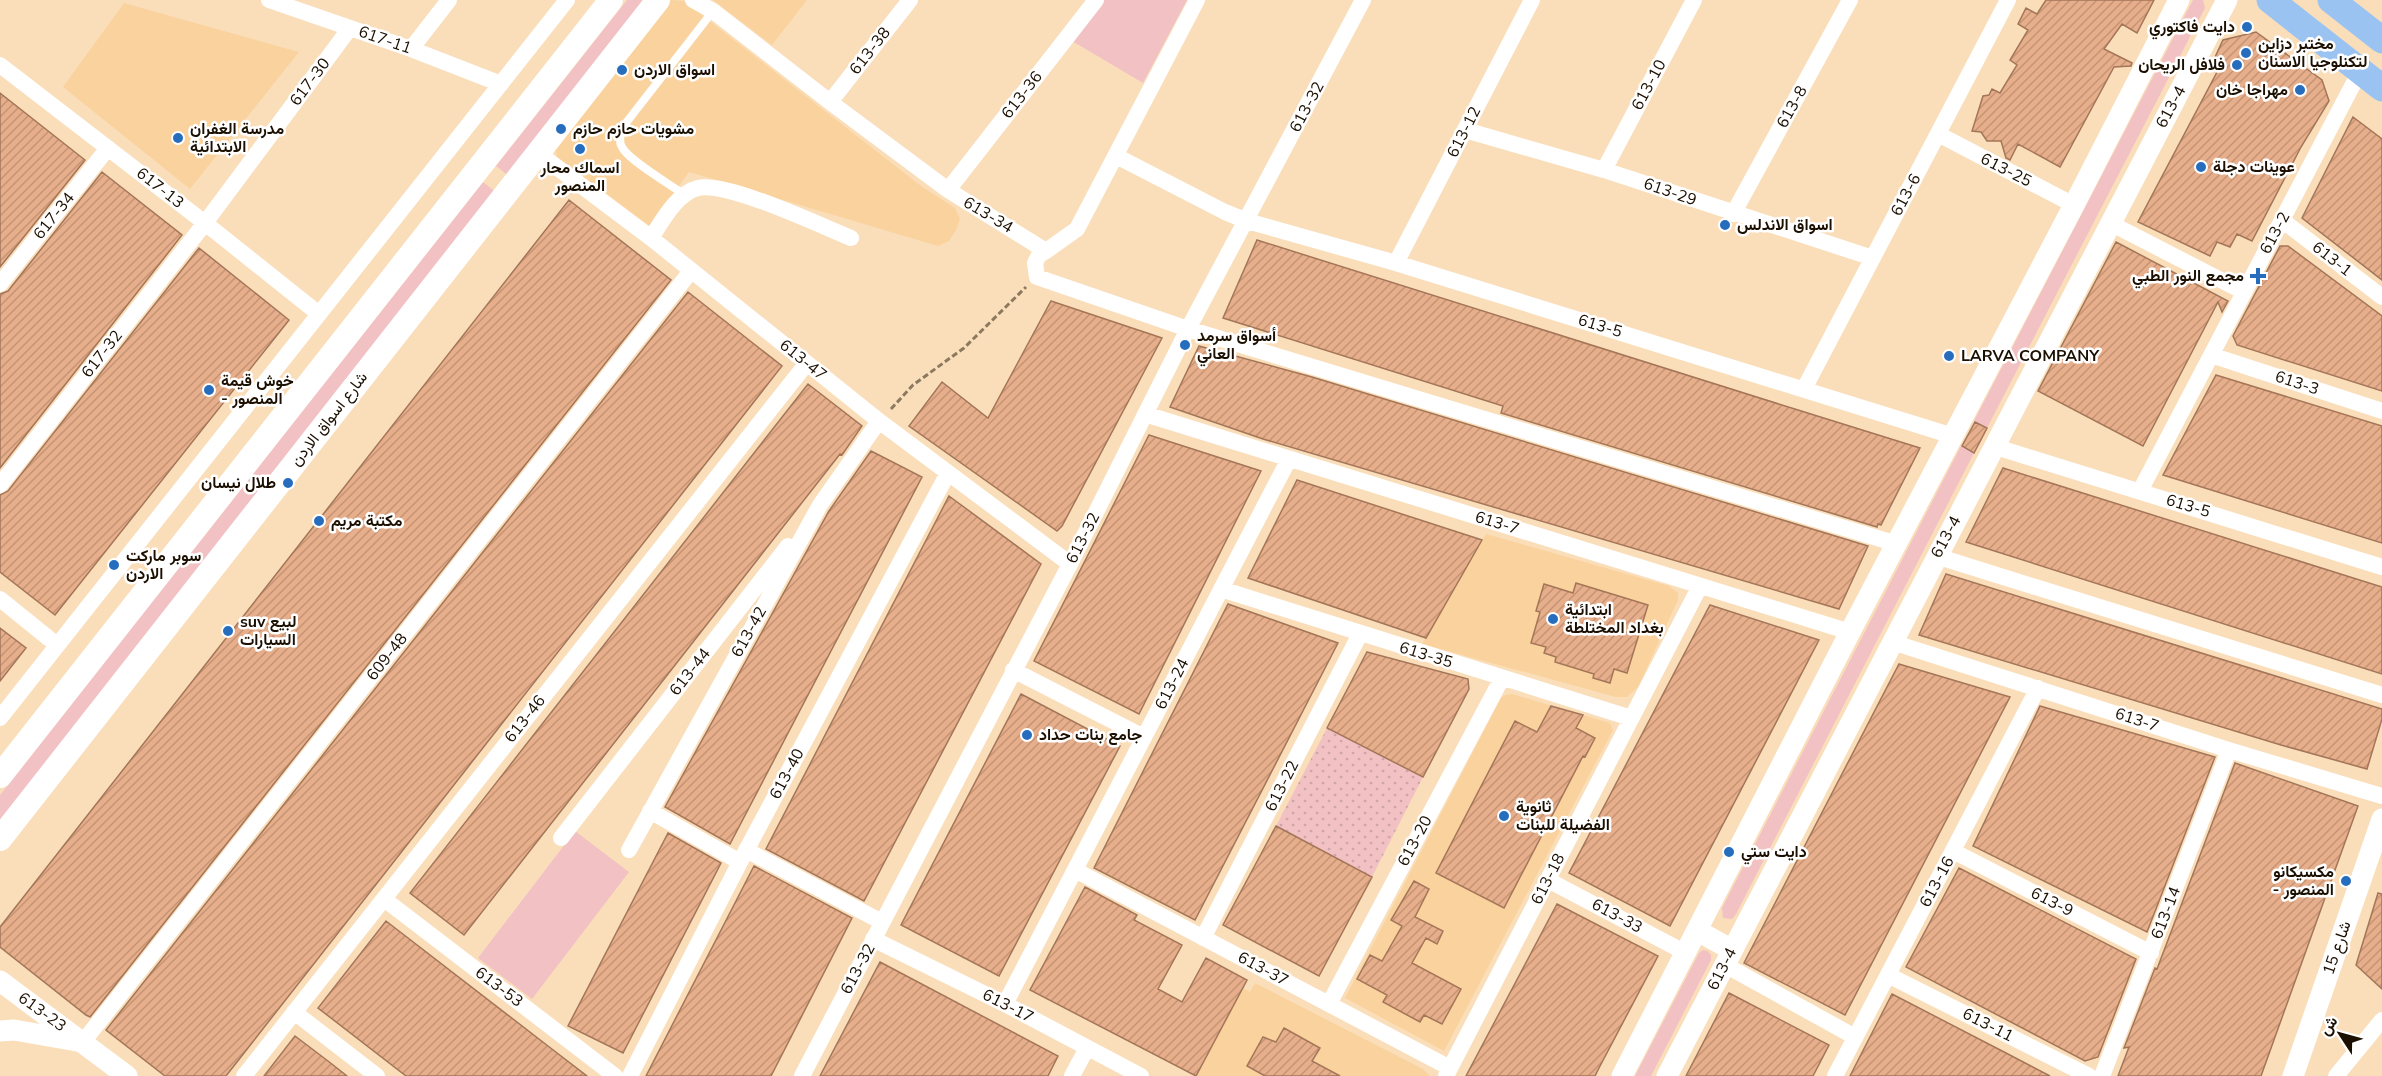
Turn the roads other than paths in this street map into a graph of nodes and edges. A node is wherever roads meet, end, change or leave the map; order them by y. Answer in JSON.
{"nodes":[{"id":1,"x":449,"y":0,"type":"edge"},
{"id":2,"x":567,"y":0,"type":"edge"},
{"id":3,"x":611,"y":0,"type":"edge"},
{"id":4,"x":658,"y":0,"type":"edge"},
{"id":5,"x":693,"y":0,"type":"edge"},
{"id":6,"x":910,"y":0,"type":"edge"},
{"id":7,"x":1096,"y":0,"type":"edge"},
{"id":8,"x":1197,"y":0,"type":"edge"},
{"id":9,"x":1363,"y":0,"type":"edge"},
{"id":10,"x":1532,"y":0,"type":"edge"},
{"id":11,"x":1694,"y":0,"type":"edge"},
{"id":12,"x":1850,"y":0,"type":"edge"},
{"id":13,"x":2008,"y":0,"type":"edge"},
{"id":14,"x":2179,"y":0,"type":"edge"},
{"id":15,"x":2227,"y":0,"type":"edge"},
{"id":16,"x":2270,"y":0,"type":"edge"},
{"id":17,"x":2331,"y":0,"type":"edge"},
{"id":18,"x":275,"y":1,"type":"edge"},
{"id":19,"x":713,"y":11,"type":"junction"},
{"id":20,"x":350,"y":28,"type":"junction"},
{"id":21,"x":2382,"y":40,"type":"edge"},
{"id":22,"x":411,"y":48,"type":"junction"},
{"id":23,"x":2,"y":70,"type":"edge"},
{"id":24,"x":2360,"y":71,"type":"junction"},
{"id":25,"x":501,"y":84,"type":"junction"},
{"id":26,"x":2382,"y":88,"type":"edge"},
{"id":27,"x":830,"y":102,"type":"junction"},
{"id":28,"x":1465,"y":130,"type":"junction"},
{"id":29,"x":1938,"y":134,"type":"junction"},
{"id":30,"x":108,"y":148,"type":"junction"},
{"id":31,"x":538,"y":153,"type":"junction"},
{"id":32,"x":1116,"y":156,"type":"junction"},
{"id":33,"x":1604,"y":170,"type":"junction"},
{"id":34,"x":948,"y":190,"type":"junction"},
{"id":35,"x":684,"y":195,"type":"junction"},
{"id":36,"x":2074,"y":205,"type":"junction"},
{"id":37,"x":1733,"y":214,"type":"junction"},
{"id":38,"x":2282,"y":220,"type":"junction"},
{"id":39,"x":1246,"y":221,"type":"junction"},
{"id":40,"x":205,"y":223,"type":"junction"},
{"id":41,"x":2110,"y":223,"type":"junction"},
{"id":42,"x":651,"y":238,"type":"junction"},
{"id":43,"x":851,"y":238,"type":"dead end"},
{"id":44,"x":1046,"y":250,"type":"junction"},
{"id":45,"x":1873,"y":258,"type":"junction"},
{"id":46,"x":1396,"y":264,"type":"junction"},
{"id":47,"x":691,"y":271,"type":"junction"},
{"id":48,"x":0,"y":284,"type":"edge"},
{"id":49,"x":2244,"y":292,"type":"junction"},
{"id":50,"x":2382,"y":297,"type":"edge"},
{"id":51,"x":319,"y":314,"type":"junction"},
{"id":52,"x":1188,"y":329,"type":"junction"},
{"id":53,"x":2211,"y":355,"type":"junction"},
{"id":54,"x":807,"y":363,"type":"junction"},
{"id":55,"x":1804,"y":389,"type":"junction"},
{"id":56,"x":2382,"y":411,"type":"edge"},
{"id":57,"x":1145,"y":414,"type":"junction"},
{"id":58,"x":879,"y":421,"type":"junction"},
{"id":59,"x":1953,"y":436,"type":"junction"},
{"id":60,"x":1994,"y":446,"type":"junction"},
{"id":61,"x":1289,"y":459,"type":"junction"},
{"id":62,"x":948,"y":473,"type":"junction"},
{"id":63,"x":0,"y":485,"type":"edge"},
{"id":64,"x":2140,"y":491,"type":"junction"},
{"id":65,"x":820,"y":505,"type":"junction"},
{"id":66,"x":1897,"y":544,"type":"junction"},
{"id":67,"x":1936,"y":556,"type":"junction"},
{"id":68,"x":1070,"y":564,"type":"junction"},
{"id":69,"x":2382,"y":567,"type":"edge"},
{"id":70,"x":1700,"y":586,"type":"junction"},
{"id":71,"x":1221,"y":589,"type":"junction"},
{"id":72,"x":0,"y":599,"type":"edge"},
{"id":73,"x":1850,"y":632,"type":"junction"},
{"id":74,"x":1360,"y":634,"type":"junction"},
{"id":75,"x":1892,"y":642,"type":"junction"},
{"id":76,"x":57,"y":645,"type":"junction"},
{"id":77,"x":1013,"y":670,"type":"junction"},
{"id":78,"x":1502,"y":678,"type":"junction"},
{"id":79,"x":2038,"y":688,"type":"junction"},
{"id":80,"x":2382,"y":695,"type":"edge"},
{"id":81,"x":0,"y":718,"type":"edge"},
{"id":82,"x":1631,"y":718,"type":"junction"},
{"id":83,"x":1144,"y":737,"type":"junction"},
{"id":84,"x":2229,"y":750,"type":"junction"},
{"id":85,"x":0,"y":776,"type":"edge"},
{"id":86,"x":2382,"y":796,"type":"edge"},
{"id":87,"x":650,"y":811,"type":"junction"},
{"id":88,"x":2382,"y":819,"type":"edge"},
{"id":89,"x":561,"y":838,"type":"dead end"},
{"id":90,"x":0,"y":839,"type":"edge"},
{"id":91,"x":629,"y":850,"type":"dead end"},
{"id":92,"x":1953,"y":851,"type":"junction"},
{"id":93,"x":743,"y":856,"type":"junction"},
{"id":94,"x":1075,"y":870,"type":"junction"},
{"id":95,"x":1548,"y":880,"type":"junction"},
{"id":96,"x":384,"y":899,"type":"junction"},
{"id":97,"x":882,"y":922,"type":"junction"},
{"id":98,"x":1698,"y":930,"type":"junction"},
{"id":99,"x":1203,"y":938,"type":"junction"},
{"id":100,"x":873,"y":939,"type":"junction"},
{"id":101,"x":1686,"y":953,"type":"junction"},
{"id":102,"x":2151,"y":953,"type":"junction"},
{"id":103,"x":1729,"y":957,"type":"junction"},
{"id":104,"x":1888,"y":975,"type":"junction"},
{"id":105,"x":0,"y":981,"type":"edge"},
{"id":106,"x":1005,"y":1004,"type":"junction"},
{"id":107,"x":1329,"y":1004,"type":"junction"},
{"id":108,"x":294,"y":1012,"type":"junction"},
{"id":109,"x":2382,"y":1020,"type":"edge"},
{"id":110,"x":0,"y":1031,"type":"edge"},
{"id":111,"x":1856,"y":1037,"type":"junction"},
{"id":112,"x":83,"y":1042,"type":"junction"},
{"id":113,"x":1087,"y":1048,"type":"junction"},
{"id":114,"x":1448,"y":1072,"type":"edge"},
{"id":115,"x":127,"y":1076,"type":"edge"},
{"id":116,"x":244,"y":1076,"type":"edge"},
{"id":117,"x":377,"y":1076,"type":"edge"},
{"id":118,"x":615,"y":1076,"type":"edge"},
{"id":119,"x":630,"y":1076,"type":"edge"},
{"id":120,"x":802,"y":1076,"type":"edge"},
{"id":121,"x":1072,"y":1076,"type":"edge"},
{"id":122,"x":1141,"y":1076,"type":"edge"},
{"id":123,"x":1622,"y":1076,"type":"edge"},
{"id":124,"x":1667,"y":1076,"type":"edge"},
{"id":125,"x":1835,"y":1076,"type":"edge"},
{"id":126,"x":2089,"y":1076,"type":"edge"},
{"id":127,"x":2102,"y":1076,"type":"edge"},
{"id":128,"x":2293,"y":1076,"type":"edge"},
{"id":129,"x":2336,"y":1076,"type":"edge"}],
"edges":[{"from":1,"to":22,"type":"street"},
{"from":2,"to":25,"type":"street"},
{"from":3,"to":85,"type":"main road"},
{"from":4,"to":31,"type":"main road","name":"شارع اسواق الاردن"},
{"from":5,"to":19,"type":"street","name":"613-34"},
{"from":6,"to":27,"type":"street","name":"613-38"},
{"from":7,"to":34,"type":"street","name":"613-36"},
{"from":8,"to":32,"type":"street"},
{"from":9,"to":39,"type":"street","name":"613-32"},
{"from":10,"to":28,"type":"street","name":"613-12"},
{"from":11,"to":33,"type":"street","name":"613-10"},
{"from":12,"to":37,"type":"street","name":"613-8"},
{"from":13,"to":29,"type":"street","name":"613-6"},
{"from":14,"to":36,"type":"street"},
{"from":15,"to":41,"type":"street","name":"613-4"},
{"from":16,"to":24,"type":"main road"},
{"from":17,"to":21,"type":"main road"},
{"from":18,"to":20,"type":"street","name":"617-11"},
{"from":19,"to":27,"type":"street","name":"613-34"},
{"from":19,"to":35,"type":"lane"},
{"from":20,"to":22,"type":"street","name":"617-11"},
{"from":20,"to":40,"type":"street","name":"617-30"},
{"from":22,"to":25,"type":"street","name":"617-11"},
{"from":23,"to":30,"type":"street","name":"617-13"},
{"from":24,"to":26,"type":"main road"},
{"from":24,"to":38,"type":"street","name":"613-2"},
{"from":25,"to":51,"type":"street"},
{"from":27,"to":34,"type":"street","name":"613-34"},
{"from":28,"to":33,"type":"street","name":"613-29"},
{"from":28,"to":46,"type":"street","name":"613-12"},
{"from":29,"to":36,"type":"street","name":"613-25"},
{"from":29,"to":45,"type":"street","name":"613-6"},
{"from":30,"to":40,"type":"street","name":"617-13"},
{"from":30,"to":48,"type":"street","name":"617-34"},
{"from":31,"to":42,"type":"street","name":"613-47"},
{"from":31,"to":90,"type":"main road","name":"شارع اسواق الاردن"},
{"from":32,"to":39,"type":"street","name":"613-5"},
{"from":32,"to":44,"type":"street"},
{"from":33,"to":37,"type":"street","name":"613-29"},
{"from":34,"to":44,"type":"street","name":"613-34"},
{"from":35,"to":42,"type":"street"},
{"from":35,"to":43,"type":"street"},
{"from":36,"to":59,"type":"street"},
{"from":37,"to":45,"type":"street","name":"613-29"},
{"from":38,"to":49,"type":"street","name":"613-2"},
{"from":38,"to":50,"type":"street","name":"613-1"},
{"from":39,"to":46,"type":"street","name":"613-5"},
{"from":39,"to":52,"type":"street","name":"613-32"},
{"from":40,"to":51,"type":"street","name":"617-13"},
{"from":40,"to":63,"type":"street","name":"617-32"},
{"from":41,"to":49,"type":"street"},
{"from":41,"to":60,"type":"street","name":"613-4"},
{"from":42,"to":47,"type":"street","name":"613-47"},
{"from":44,"to":52,"type":"street"},
{"from":45,"to":55,"type":"street","name":"613-6"},
{"from":46,"to":55,"type":"street","name":"613-5"},
{"from":47,"to":54,"type":"street","name":"613-47"},
{"from":47,"to":112,"type":"street","name":"609-48"},
{"from":49,"to":53,"type":"street","name":"613-2"},
{"from":51,"to":76,"type":"street"},
{"from":52,"to":57,"type":"street","name":"613-32"},
{"from":52,"to":66,"type":"street"},
{"from":53,"to":56,"type":"street","name":"613-3"},
{"from":53,"to":64,"type":"street","name":"613-2"},
{"from":54,"to":58,"type":"street","name":"613-47"},
{"from":54,"to":96,"type":"street","name":"613-46"},
{"from":55,"to":59,"type":"street","name":"613-5"},
{"from":57,"to":61,"type":"street","name":"613-7"},
{"from":57,"to":68,"type":"street","name":"613-32"},
{"from":58,"to":62,"type":"street","name":"613-47"},
{"from":58,"to":65,"type":"street","name":"613-42"},
{"from":59,"to":66,"type":"street"},
{"from":60,"to":64,"type":"street","name":"613-5"},
{"from":60,"to":67,"type":"street","name":"613-4"},
{"from":61,"to":70,"type":"street","name":"613-7"},
{"from":61,"to":71,"type":"street","name":"613-24"},
{"from":62,"to":68,"type":"street","name":"613-47"},
{"from":62,"to":93,"type":"street","name":"613-40"},
{"from":64,"to":69,"type":"street","name":"613-5"},
{"from":65,"to":87,"type":"street","name":"613-42"},
{"from":65,"to":89,"type":"street","name":"613-44"},
{"from":66,"to":73,"type":"street"},
{"from":67,"to":75,"type":"street","name":"613-4"},
{"from":67,"to":80,"type":"street"},
{"from":68,"to":77,"type":"street","name":"613-32"},
{"from":70,"to":73,"type":"street","name":"613-7"},
{"from":70,"to":82,"type":"street","name":"613-18"},
{"from":71,"to":74,"type":"street","name":"613-35"},
{"from":71,"to":83,"type":"street","name":"613-24"},
{"from":72,"to":76,"type":"street"},
{"from":73,"to":98,"type":"street"},
{"from":74,"to":78,"type":"street","name":"613-35"},
{"from":74,"to":99,"type":"street","name":"613-22"},
{"from":75,"to":79,"type":"street","name":"613-7"},
{"from":75,"to":103,"type":"street","name":"613-4"},
{"from":76,"to":81,"type":"street"},
{"from":77,"to":83,"type":"street"},
{"from":77,"to":97,"type":"street","name":"613-32"},
{"from":78,"to":82,"type":"street","name":"613-35"},
{"from":78,"to":107,"type":"street","name":"613-20"},
{"from":79,"to":84,"type":"street","name":"613-7"},
{"from":79,"to":92,"type":"street","name":"613-16"},
{"from":82,"to":95,"type":"street","name":"613-18"},
{"from":83,"to":94,"type":"street","name":"613-24"},
{"from":84,"to":86,"type":"street","name":"613-7"},
{"from":84,"to":102,"type":"street","name":"613-14"},
{"from":87,"to":91,"type":"street","name":"613-42"},
{"from":87,"to":93,"type":"street"},
{"from":88,"to":128,"type":"street","name":"شارع 15"},
{"from":92,"to":102,"type":"street","name":"613-9"},
{"from":92,"to":104,"type":"street","name":"613-16"},
{"from":93,"to":97,"type":"street"},
{"from":93,"to":119,"type":"street","name":"613-40"},
{"from":94,"to":99,"type":"street","name":"613-37"},
{"from":94,"to":106,"type":"street","name":"613-24"},
{"from":95,"to":101,"type":"street","name":"613-33"},
{"from":95,"to":114,"type":"street","name":"613-18"},
{"from":96,"to":108,"type":"street","name":"613-46"},
{"from":96,"to":118,"type":"street","name":"613-53"},
{"from":97,"to":100,"type":"street","name":"613-32"},
{"from":98,"to":101,"type":"street"},
{"from":98,"to":103,"type":"street"},
{"from":99,"to":107,"type":"street","name":"613-37"},
{"from":100,"to":106,"type":"street","name":"613-17"},
{"from":100,"to":120,"type":"street","name":"613-32"},
{"from":101,"to":123,"type":"street"},
{"from":102,"to":127,"type":"street","name":"613-14"},
{"from":103,"to":111,"type":"street"},
{"from":103,"to":124,"type":"street","name":"613-4"},
{"from":104,"to":111,"type":"street","name":"613-16"},
{"from":104,"to":126,"type":"street","name":"613-11"},
{"from":105,"to":112,"type":"street","name":"613-23"},
{"from":106,"to":113,"type":"street","name":"613-17"},
{"from":107,"to":114,"type":"street","name":"613-37"},
{"from":108,"to":116,"type":"street","name":"613-46"},
{"from":108,"to":117,"type":"street"},
{"from":109,"to":129,"type":"street"},
{"from":110,"to":112,"type":"street","name":"613-23"},
{"from":111,"to":125,"type":"street","name":"613-16"},
{"from":112,"to":115,"type":"street","name":"613-23"},
{"from":113,"to":121,"type":"street"},
{"from":113,"to":122,"type":"street","name":"613-17"}]}
